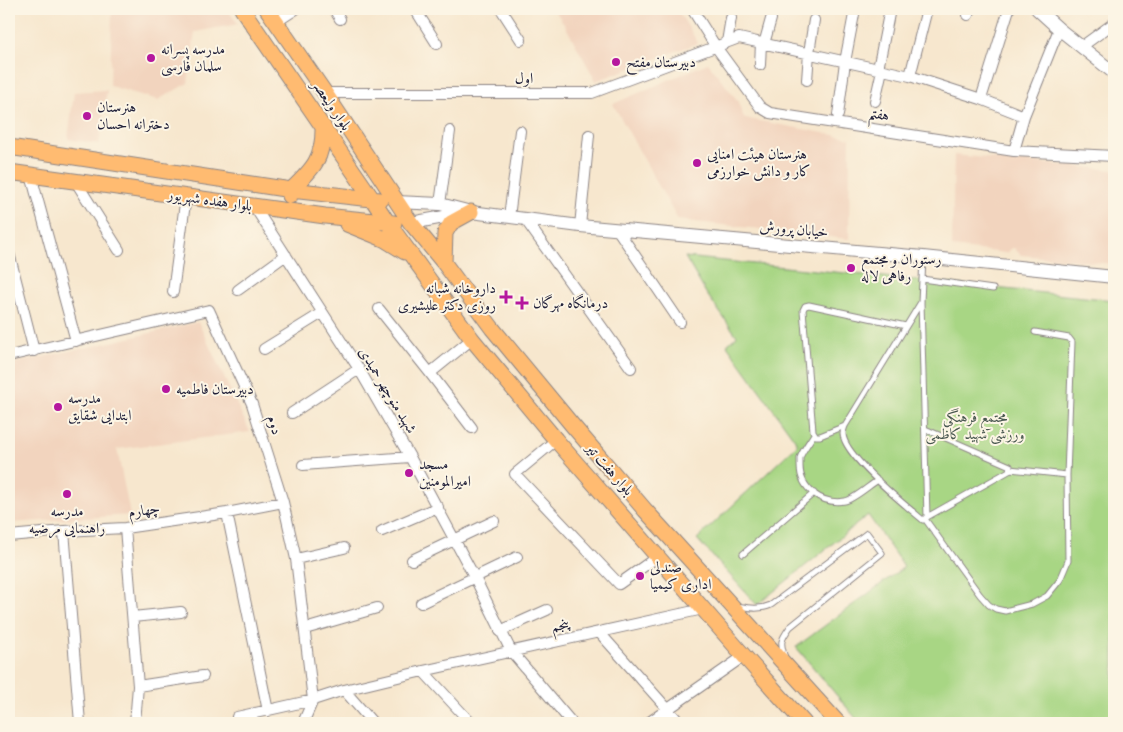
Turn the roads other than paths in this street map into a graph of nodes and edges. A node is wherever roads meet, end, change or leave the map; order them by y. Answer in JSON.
{"nodes":[{"id":1,"x":242,"y":9,"type":"edge"},
{"id":2,"x":267,"y":9,"type":"edge"},
{"id":3,"x":296,"y":9,"type":"edge"},
{"id":4,"x":334,"y":9,"type":"edge"},
{"id":5,"x":415,"y":9,"type":"edge"},
{"id":6,"x":501,"y":9,"type":"edge"},
{"id":7,"x":692,"y":9,"type":"edge"},
{"id":8,"x":855,"y":9,"type":"edge"},
{"id":9,"x":890,"y":9,"type":"edge"},
{"id":10,"x":927,"y":9,"type":"edge"},
{"id":11,"x":1008,"y":9,"type":"edge"},
{"id":12,"x":1037,"y":9,"type":"edge"},
{"id":13,"x":731,"y":18,"type":"dead end"},
{"id":14,"x":340,"y":19,"type":"dead end"},
{"id":15,"x":770,"y":19,"type":"dead end"},
{"id":16,"x":814,"y":20,"type":"dead end"},
{"id":17,"x":276,"y":22,"type":"junction"},
{"id":18,"x":1114,"y":22,"type":"edge"},
{"id":19,"x":1059,"y":29,"type":"junction"},
{"id":20,"x":521,"y":40,"type":"dead end"},
{"id":21,"x":727,"y":42,"type":"junction"},
{"id":22,"x":763,"y":43,"type":"junction"},
{"id":23,"x":438,"y":44,"type":"dead end"},
{"id":24,"x":716,"y":47,"type":"junction"},
{"id":25,"x":1081,"y":47,"type":"junction"},
{"id":26,"x":808,"y":53,"type":"junction"},
{"id":27,"x":845,"y":62,"type":"junction"},
{"id":28,"x":760,"y":65,"type":"dead end"},
{"id":29,"x":880,"y":69,"type":"junction"},
{"id":30,"x":1114,"y":73,"type":"edge"},
{"id":31,"x":910,"y":76,"type":"junction"},
{"id":32,"x":806,"y":80,"type":"dead end"},
{"id":33,"x":325,"y":93,"type":"junction"},
{"id":34,"x":981,"y":99,"type":"junction"},
{"id":35,"x":875,"y":101,"type":"dead end"},
{"id":36,"x":838,"y":114,"type":"dead end"},
{"id":37,"x":1024,"y":116,"type":"junction"},
{"id":38,"x":323,"y":126,"type":"junction"},
{"id":39,"x":450,"y":131,"type":"dead end"},
{"id":40,"x":520,"y":131,"type":"dead end"},
{"id":41,"x":589,"y":135,"type":"dead end"},
{"id":42,"x":9,"y":147,"type":"edge"},
{"id":43,"x":1014,"y":150,"type":"junction"},
{"id":44,"x":1114,"y":156,"type":"edge"},
{"id":45,"x":9,"y":172,"type":"edge"},
{"id":46,"x":31,"y":175,"type":"junction"},
{"id":47,"x":76,"y":182,"type":"junction"},
{"id":48,"x":291,"y":190,"type":"junction"},
{"id":49,"x":186,"y":196,"type":"junction"},
{"id":50,"x":373,"y":200,"type":"junction"},
{"id":51,"x":396,"y":202,"type":"junction"},
{"id":52,"x":440,"y":204,"type":"junction"},
{"id":53,"x":254,"y":206,"type":"junction"},
{"id":54,"x":289,"y":210,"type":"junction"},
{"id":55,"x":471,"y":212,"type":"junction"},
{"id":56,"x":325,"y":216,"type":"junction"},
{"id":57,"x":509,"y":217,"type":"junction"},
{"id":58,"x":525,"y":219,"type":"junction"},
{"id":59,"x":388,"y":223,"type":"junction"},
{"id":60,"x":411,"y":223,"type":"junction"},
{"id":61,"x":580,"y":226,"type":"junction"},
{"id":62,"x":617,"y":229,"type":"junction"},
{"id":63,"x":119,"y":250,"type":"dead end"},
{"id":64,"x":9,"y":253,"type":"edge"},
{"id":65,"x":286,"y":255,"type":"junction"},
{"id":66,"x":414,"y":257,"type":"junction"},
{"id":67,"x":923,"y":257,"type":"junction"},
{"id":68,"x":444,"y":264,"type":"junction"},
{"id":69,"x":1114,"y":277,"type":"edge"},
{"id":70,"x":922,"y":279,"type":"junction"},
{"id":71,"x":993,"y":289,"type":"dead end"},
{"id":72,"x":238,"y":290,"type":"dead end"},
{"id":73,"x":173,"y":292,"type":"dead end"},
{"id":74,"x":921,"y":302,"type":"junction"},
{"id":75,"x":379,"y":309,"type":"dead end"},
{"id":76,"x":322,"y":313,"type":"junction"},
{"id":77,"x":680,"y":322,"type":"dead end"},
{"id":78,"x":906,"y":326,"type":"junction"},
{"id":79,"x":1035,"y":332,"type":"dead end"},
{"id":80,"x":472,"y":338,"type":"junction"},
{"id":81,"x":76,"y":341,"type":"junction"},
{"id":82,"x":264,"y":349,"type":"dead end"},
{"id":83,"x":34,"y":350,"type":"junction"},
{"id":84,"x":9,"y":356,"type":"edge"},
{"id":85,"x":630,"y":368,"type":"dead end"},
{"id":86,"x":359,"y":369,"type":"junction"},
{"id":87,"x":430,"y":373,"type":"junction"},
{"id":88,"x":292,"y":414,"type":"dead end"},
{"id":89,"x":845,"y":426,"type":"junction"},
{"id":90,"x":472,"y":428,"type":"dead end"},
{"id":91,"x":925,"y":429,"type":"junction"},
{"id":92,"x":814,"y":434,"type":"junction"},
{"id":93,"x":556,"y":440,"type":"junction"},
{"id":94,"x":410,"y":457,"type":"junction"},
{"id":95,"x":303,"y":464,"type":"dead end"},
{"id":96,"x":1010,"y":469,"type":"junction"},
{"id":97,"x":1067,"y":475,"type":"junction"},
{"id":98,"x":878,"y":480,"type":"junction"},
{"id":99,"x":814,"y":493,"type":"junction"},
{"id":100,"x":283,"y":502,"type":"junction"},
{"id":101,"x":438,"y":507,"type":"junction"},
{"id":102,"x":645,"y":510,"type":"junction"},
{"id":103,"x":227,"y":513,"type":"junction"},
{"id":104,"x":926,"y":518,"type":"junction"},
{"id":105,"x":494,"y":521,"type":"dead end"},
{"id":106,"x":629,"y":524,"type":"junction"},
{"id":107,"x":125,"y":528,"type":"junction"},
{"id":108,"x":64,"y":531,"type":"junction"},
{"id":109,"x":382,"y":531,"type":"dead end"},
{"id":110,"x":9,"y":536,"type":"edge"},
{"id":111,"x":455,"y":539,"type":"junction"},
{"id":112,"x":344,"y":548,"type":"dead end"},
{"id":113,"x":743,"y":554,"type":"dead end"},
{"id":114,"x":517,"y":557,"type":"dead end"},
{"id":115,"x":658,"y":557,"type":"junction"},
{"id":116,"x":296,"y":559,"type":"junction"},
{"id":117,"x":412,"y":560,"type":"dead end"},
{"id":118,"x":475,"y":578,"type":"junction"},
{"id":119,"x":421,"y":603,"type":"dead end"},
{"id":120,"x":731,"y":605,"type":"junction"},
{"id":121,"x":377,"y":608,"type":"dead end"},
{"id":122,"x":703,"y":609,"type":"junction"},
{"id":123,"x":546,"y":610,"type":"dead end"},
{"id":124,"x":181,"y":612,"type":"dead end"},
{"id":125,"x":133,"y":617,"type":"junction"},
{"id":126,"x":304,"y":629,"type":"junction"},
{"id":127,"x":500,"y":631,"type":"junction"},
{"id":128,"x":599,"y":632,"type":"junction"},
{"id":129,"x":511,"y":651,"type":"junction"},
{"id":130,"x":744,"y":656,"type":"junction"},
{"id":131,"x":789,"y":669,"type":"junction"},
{"id":132,"x":423,"y":671,"type":"junction"},
{"id":133,"x":203,"y":676,"type":"dead end"},
{"id":134,"x":138,"y":686,"type":"junction"},
{"id":135,"x":344,"y":690,"type":"junction"},
{"id":136,"x":313,"y":700,"type":"junction"},
{"id":137,"x":668,"y":709,"type":"junction"},
{"id":138,"x":268,"y":711,"type":"junction"},
{"id":139,"x":238,"y":718,"type":"dead end"},
{"id":140,"x":80,"y":723,"type":"edge"},
{"id":141,"x":135,"y":723,"type":"edge"},
{"id":142,"x":303,"y":723,"type":"edge"},
{"id":143,"x":373,"y":723,"type":"edge"},
{"id":144,"x":471,"y":723,"type":"edge"},
{"id":145,"x":572,"y":723,"type":"edge"},
{"id":146,"x":648,"y":723,"type":"edge"},
{"id":147,"x":680,"y":723,"type":"edge"},
{"id":148,"x":804,"y":723,"type":"edge"},
{"id":149,"x":838,"y":723,"type":"edge"}],
"edges":[{"from":1,"to":38,"type":"main road","name":"بلوار ولیعصر"},
{"from":2,"to":17,"type":"main road","name":"بلوار ولیعصر"},
{"from":3,"to":17,"type":"street"},
{"from":4,"to":14,"type":"street"},
{"from":5,"to":23,"type":"street"},
{"from":6,"to":20,"type":"street"},
{"from":7,"to":24,"type":"street","name":"هفتم"},
{"from":8,"to":27,"type":"street"},
{"from":9,"to":29,"type":"street"},
{"from":10,"to":31,"type":"street"},
{"from":11,"to":34,"type":"street"},
{"from":12,"to":19,"type":"street"},
{"from":13,"to":21,"type":"street"},
{"from":15,"to":22,"type":"street"},
{"from":16,"to":26,"type":"street"},
{"from":17,"to":33,"type":"main road","name":"بلوار ولیعصر"},
{"from":18,"to":25,"type":"street"},
{"from":19,"to":25,"type":"street"},
{"from":19,"to":37,"type":"street"},
{"from":21,"to":22,"type":"street"},
{"from":21,"to":24,"type":"street","name":"اول"},
{"from":22,"to":26,"type":"street"},
{"from":22,"to":28,"type":"street"},
{"from":24,"to":33,"type":"street","name":"اول"},
{"from":24,"to":43,"type":"street","name":"هفتم"},
{"from":25,"to":30,"type":"street"},
{"from":26,"to":27,"type":"street"},
{"from":26,"to":32,"type":"street"},
{"from":27,"to":29,"type":"street"},
{"from":27,"to":36,"type":"street"},
{"from":29,"to":31,"type":"street"},
{"from":29,"to":35,"type":"street"},
{"from":31,"to":34,"type":"street"},
{"from":33,"to":51,"type":"main road","name":"بلوار ولیعصر"},
{"from":34,"to":37,"type":"street"},
{"from":37,"to":43,"type":"street"},
{"from":38,"to":48,"type":"main road"},
{"from":38,"to":50,"type":"main road","name":"بلوار ولیعصر"},
{"from":39,"to":52,"type":"street"},
{"from":40,"to":57,"type":"street"},
{"from":41,"to":61,"type":"street"},
{"from":42,"to":48,"type":"main road","name":"بلوار هفده شهریور"},
{"from":43,"to":44,"type":"street","name":"هفتم"},
{"from":45,"to":46,"type":"main road","name":"بلوار هفده شهریور"},
{"from":46,"to":47,"type":"main road","name":"بلوار هفده شهریور"},
{"from":46,"to":81,"type":"street"},
{"from":47,"to":49,"type":"main road","name":"بلوار هفده شهریور"},
{"from":47,"to":63,"type":"street"},
{"from":48,"to":50,"type":"main road","name":"بلوار هفده شهریور"},
{"from":48,"to":54,"type":"main road"},
{"from":49,"to":53,"type":"main road","name":"بلوار هفده شهریور"},
{"from":49,"to":73,"type":"street"},
{"from":50,"to":51,"type":"main road","name":"بلوار هفده شهریور"},
{"from":50,"to":59,"type":"main road","name":"بلوار هفت تیر"},
{"from":51,"to":52,"type":"street","name":"خیابان پرورش"},
{"from":51,"to":60,"type":"main road","name":"بلوار هفت تیر"},
{"from":52,"to":55,"type":"street","name":"خیابان پرورش"},
{"from":53,"to":54,"type":"main road","name":"بلوار هفده شهریور"},
{"from":53,"to":65,"type":"street","name":"شهبد منوچهر حمیدی"},
{"from":54,"to":56,"type":"main road","name":"بلوار هفده شهریور"},
{"from":55,"to":57,"type":"street","name":"خیابان پرورش"},
{"from":55,"to":60,"type":"street","name":"خیابان پرورش"},
{"from":55,"to":68,"type":"main road"},
{"from":56,"to":59,"type":"main road","name":"بلوار هفده شهریور"},
{"from":56,"to":66,"type":"main road"},
{"from":57,"to":58,"type":"street","name":"خیابان پرورش"},
{"from":58,"to":61,"type":"street","name":"خیابان پرورش"},
{"from":58,"to":85,"type":"street"},
{"from":59,"to":60,"type":"main road","name":"بلوار هفده شهریور"},
{"from":59,"to":66,"type":"main road","name":"بلوار هفت تیر"},
{"from":60,"to":68,"type":"main road","name":"بلوار هفت تیر"},
{"from":61,"to":62,"type":"street","name":"خیابان پرورش"},
{"from":62,"to":67,"type":"street","name":"خیابان پرورش"},
{"from":62,"to":77,"type":"street"},
{"from":64,"to":83,"type":"street"},
{"from":65,"to":72,"type":"street"},
{"from":65,"to":76,"type":"street","name":"شهبد منوچهر حمیدی"},
{"from":66,"to":80,"type":"main road","name":"بلوار هفت تیر"},
{"from":67,"to":69,"type":"street","name":"خیابان پرورش"},
{"from":67,"to":70,"type":"lane"},
{"from":68,"to":102,"type":"main road","name":"بلوار هفت تیر"},
{"from":70,"to":71,"type":"lane"},
{"from":70,"to":74,"type":"lane"},
{"from":74,"to":78,"type":"lane"},
{"from":74,"to":91,"type":"lane"},
{"from":75,"to":87,"type":"street"},
{"from":76,"to":82,"type":"street"},
{"from":76,"to":86,"type":"street","name":"شهبد منوچهر حمیدی"},
{"from":78,"to":89,"type":"lane"},
{"from":78,"to":92,"type":"lane"},
{"from":79,"to":97,"type":"lane"},
{"from":80,"to":87,"type":"street"},
{"from":80,"to":93,"type":"main road","name":"بلوار هفت تیر"},
{"from":81,"to":83,"type":"street","name":"دوم"},
{"from":81,"to":100,"type":"street","name":"دوم"},
{"from":83,"to":84,"type":"street","name":"دوم"},
{"from":86,"to":88,"type":"street"},
{"from":86,"to":94,"type":"street","name":"شهبد منوچهر حمیدی"},
{"from":87,"to":90,"type":"street"},
{"from":89,"to":92,"type":"lane"},
{"from":89,"to":98,"type":"lane"},
{"from":91,"to":96,"type":"lane"},
{"from":91,"to":104,"type":"lane"},
{"from":92,"to":99,"type":"lane"},
{"from":93,"to":106,"type":"main road","name":"بلوار هفت تیر"},
{"from":93,"to":115,"type":"street"},
{"from":94,"to":95,"type":"street"},
{"from":94,"to":101,"type":"street","name":"شهبد منوچهر حمیدی"},
{"from":96,"to":97,"type":"lane"},
{"from":96,"to":104,"type":"lane"},
{"from":97,"to":104,"type":"lane"},
{"from":98,"to":99,"type":"lane"},
{"from":98,"to":104,"type":"lane"},
{"from":99,"to":113,"type":"lane"},
{"from":100,"to":103,"type":"street","name":"چهارم"},
{"from":100,"to":116,"type":"street","name":"دوم"},
{"from":101,"to":109,"type":"street"},
{"from":101,"to":111,"type":"street","name":"شهبد منوچهر حمیدی"},
{"from":102,"to":106,"type":"main road"},
{"from":102,"to":120,"type":"main road","name":"بلوار هفت تیر"},
{"from":103,"to":107,"type":"street","name":"چهارم"},
{"from":103,"to":138,"type":"street"},
{"from":105,"to":111,"type":"street"},
{"from":106,"to":115,"type":"main road","name":"بلوار هفت تیر"},
{"from":107,"to":108,"type":"street","name":"چهارم"},
{"from":107,"to":125,"type":"street"},
{"from":108,"to":110,"type":"street","name":"چهارم"},
{"from":108,"to":140,"type":"street"},
{"from":111,"to":117,"type":"street"},
{"from":111,"to":118,"type":"street","name":"شهبد منوچهر حمیدی"},
{"from":112,"to":116,"type":"street"},
{"from":114,"to":118,"type":"street"},
{"from":115,"to":122,"type":"main road","name":"بلوار هفت تیر"},
{"from":116,"to":126,"type":"street","name":"دوم"},
{"from":118,"to":119,"type":"street"},
{"from":118,"to":127,"type":"street","name":"شهبد منوچهر حمیدی"},
{"from":120,"to":131,"type":"main road","name":"بلوار هفت تیر"},
{"from":120,"to":131,"type":"lane"},
{"from":121,"to":126,"type":"street"},
{"from":122,"to":128,"type":"street","name":"پنجم"},
{"from":122,"to":130,"type":"main road","name":"بلوار هفت تیر"},
{"from":123,"to":127,"type":"street"},
{"from":124,"to":125,"type":"street"},
{"from":125,"to":134,"type":"street"},
{"from":126,"to":136,"type":"street","name":"دوم"},
{"from":127,"to":129,"type":"street","name":"شهبد منوچهر حمیدی"},
{"from":128,"to":129,"type":"street","name":"پنجم"},
{"from":128,"to":137,"type":"street"},
{"from":129,"to":132,"type":"street","name":"پنجم"},
{"from":129,"to":145,"type":"street","name":"شهبد منوچهر حمیدی"},
{"from":130,"to":137,"type":"street"},
{"from":130,"to":148,"type":"main road","name":"بلوار هفت تیر"},
{"from":131,"to":149,"type":"main road","name":"بلوار هفت تیر"},
{"from":132,"to":135,"type":"street","name":"پنجم"},
{"from":132,"to":144,"type":"street"},
{"from":133,"to":134,"type":"street"},
{"from":134,"to":141,"type":"street"},
{"from":135,"to":136,"type":"street","name":"پنجم"},
{"from":135,"to":143,"type":"street"},
{"from":136,"to":138,"type":"street","name":"پنجم"},
{"from":136,"to":142,"type":"street"},
{"from":137,"to":146,"type":"street"},
{"from":137,"to":147,"type":"street"},
{"from":138,"to":139,"type":"street","name":"پنجم"}]}
